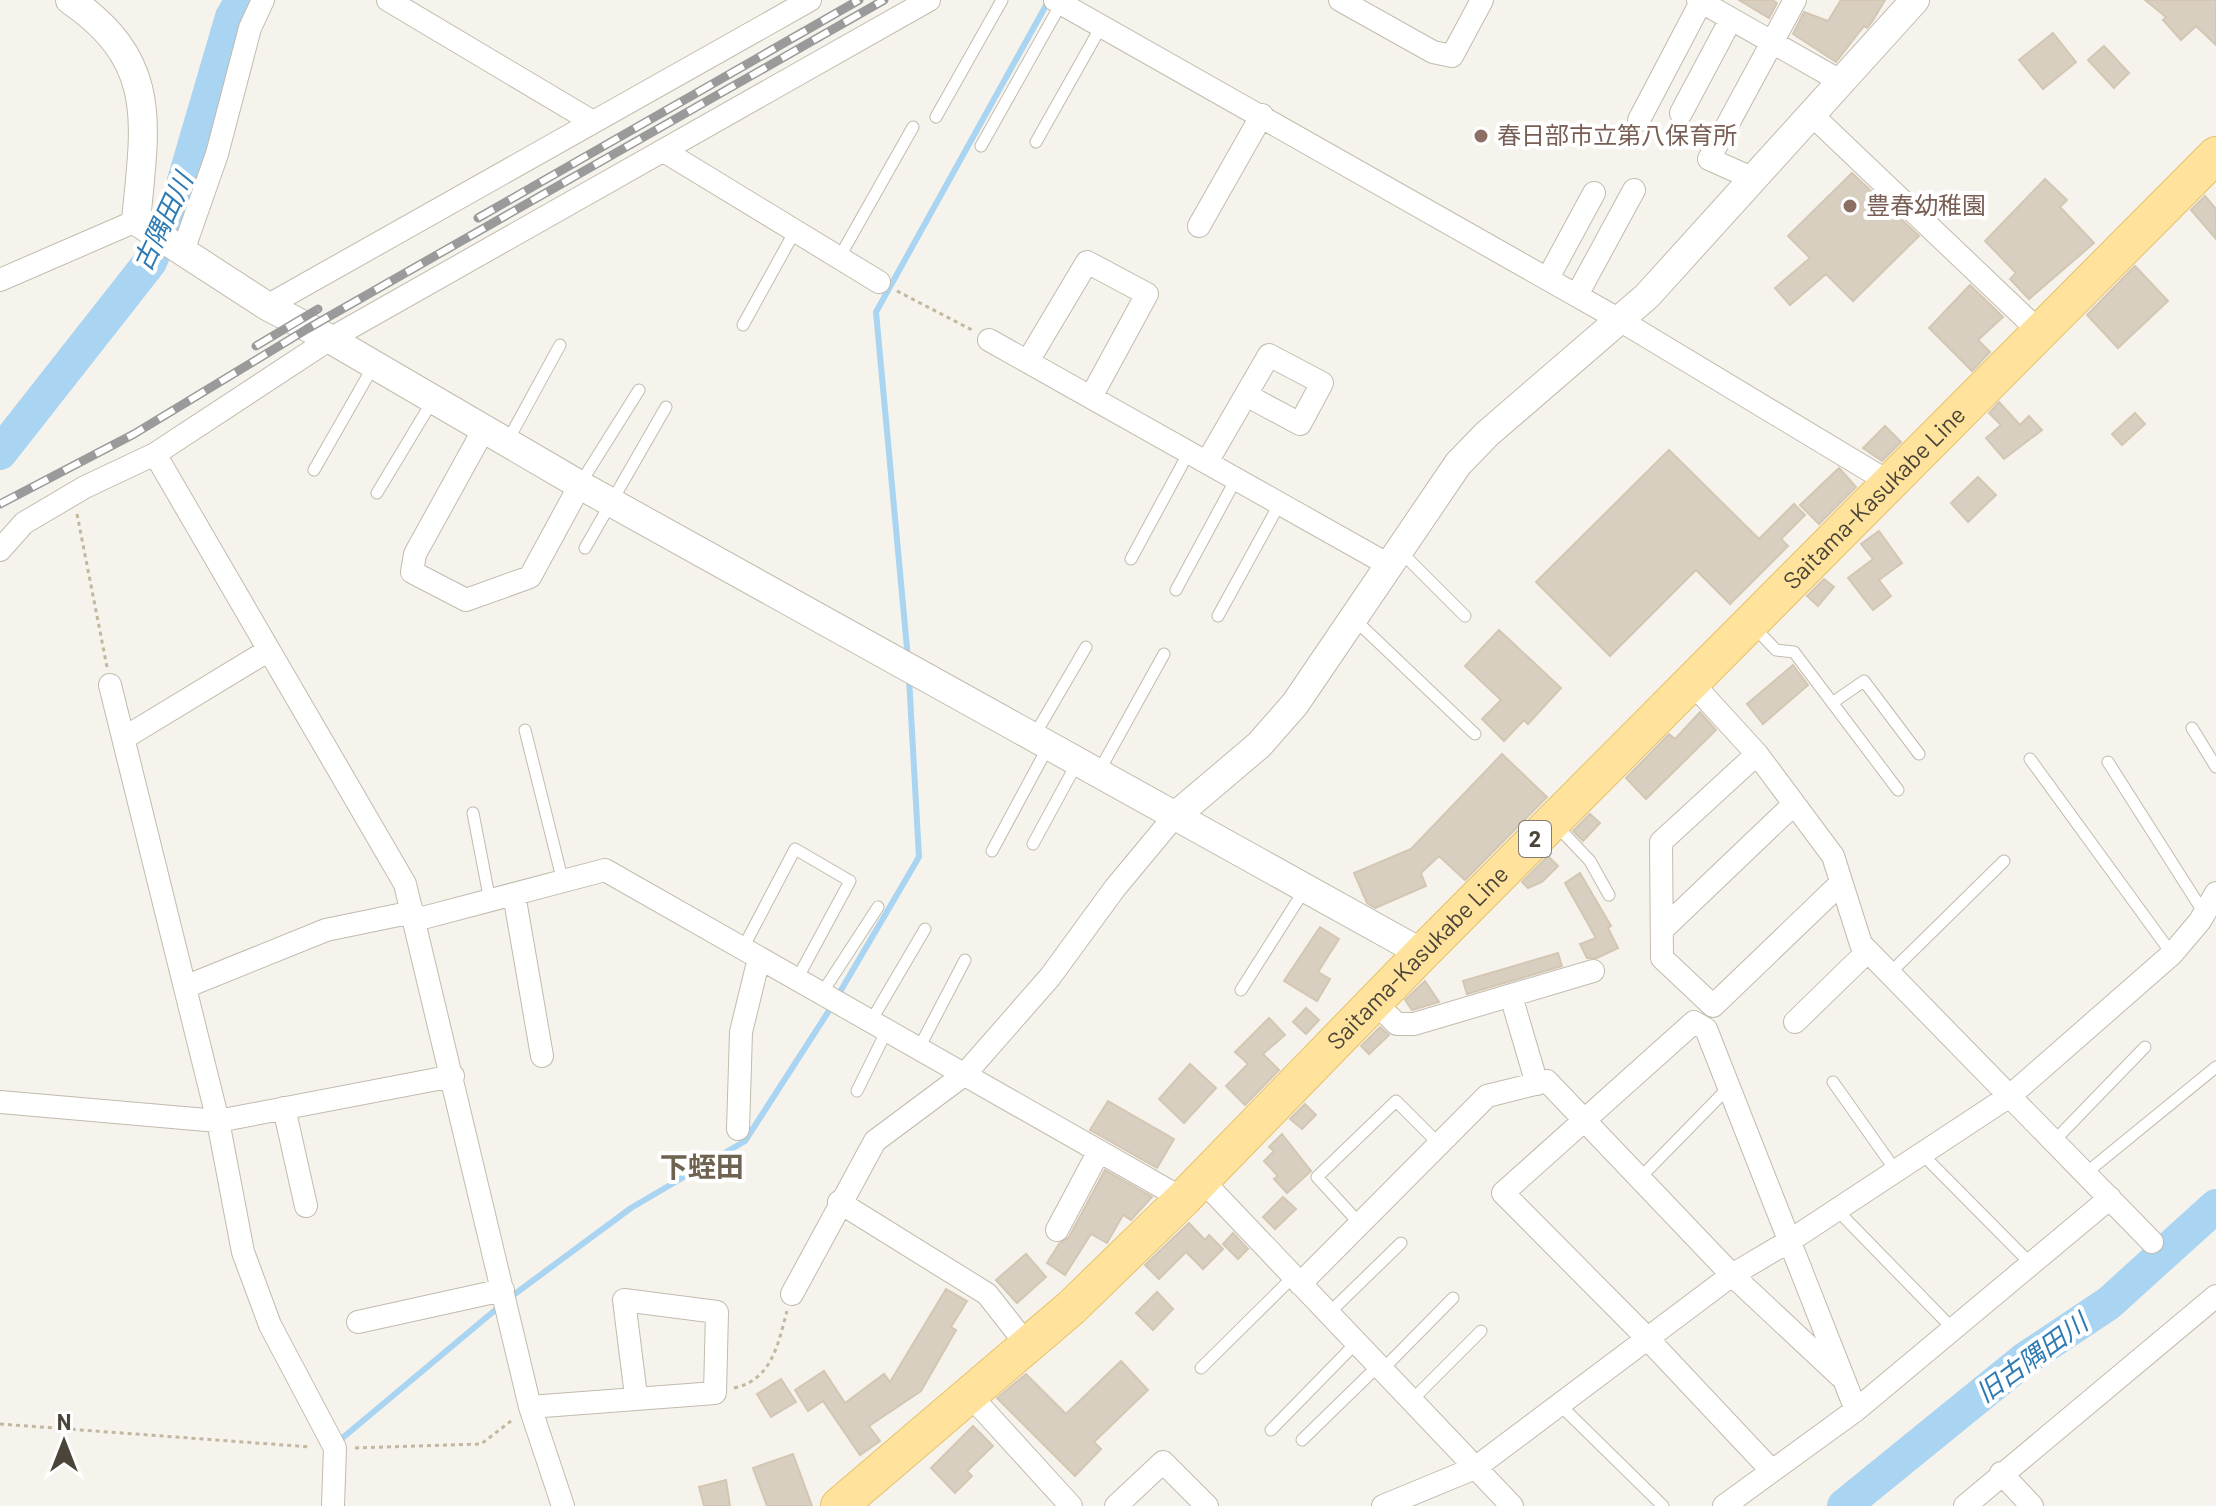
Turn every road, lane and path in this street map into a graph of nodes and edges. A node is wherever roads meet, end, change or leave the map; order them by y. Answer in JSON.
{"nodes":[{"id":1,"x":70,"y":0,"type":"edge"},
{"id":2,"x":263,"y":0,"type":"edge"},
{"id":3,"x":388,"y":0,"type":"edge"},
{"id":4,"x":810,"y":0,"type":"edge"},
{"id":5,"x":929,"y":0,"type":"edge"},
{"id":6,"x":1002,"y":0,"type":"edge"},
{"id":7,"x":1340,"y":0,"type":"edge"},
{"id":8,"x":1482,"y":0,"type":"edge"},
{"id":9,"x":1795,"y":0,"type":"edge"},
{"id":10,"x":1915,"y":0,"type":"edge"},
{"id":11,"x":1058,"y":1,"type":"edge"},
{"id":12,"x":1713,"y":6,"type":"edge"},
{"id":13,"x":1102,"y":25,"type":"junction"},
{"id":14,"x":1770,"y":41,"type":"junction"},
{"id":15,"x":1842,"y":82,"type":"junction"},
{"id":16,"x":1681,"y":113,"type":"dead end"},
{"id":17,"x":1262,"y":115,"type":"junction"},
{"id":18,"x":1812,"y":115,"type":"junction"},
{"id":19,"x":936,"y":117,"type":"dead end"},
{"id":20,"x":1639,"y":120,"type":"dead end"},
{"id":21,"x":593,"y":122,"type":"junction"},
{"id":22,"x":913,"y":127,"type":"dead end"},
{"id":23,"x":1036,"y":142,"type":"dead end"},
{"id":24,"x":981,"y":146,"type":"dead end"},
{"id":25,"x":664,"y":151,"type":"junction"},
{"id":26,"x":2216,"y":155,"type":"edge"},
{"id":27,"x":1754,"y":179,"type":"junction"},
{"id":28,"x":1634,"y":190,"type":"dead end"},
{"id":29,"x":1594,"y":193,"type":"dead end"},
{"id":30,"x":136,"y":221,"type":"junction"},
{"id":31,"x":1199,"y":226,"type":"dead end"},
{"id":32,"x":795,"y":231,"type":"junction"},
{"id":33,"x":183,"y":251,"type":"junction"},
{"id":34,"x":839,"y":258,"type":"junction"},
{"id":35,"x":1548,"y":278,"type":"junction"},
{"id":36,"x":0,"y":280,"type":"edge"},
{"id":37,"x":879,"y":282,"type":"joint"},
{"id":38,"x":1577,"y":295,"type":"junction"},
{"id":39,"x":267,"y":306,"type":"junction"},
{"id":40,"x":1618,"y":319,"type":"junction"},
{"id":41,"x":743,"y":325,"type":"dead end"},
{"id":42,"x":2041,"y":333,"type":"junction"},
{"id":43,"x":330,"y":339,"type":"junction"},
{"id":44,"x":989,"y":340,"type":"joint"},
{"id":45,"x":560,"y":345,"type":"dead end"},
{"id":46,"x":1028,"y":361,"type":"junction"},
{"id":47,"x":374,"y":365,"type":"junction"},
{"id":48,"x":639,"y":390,"type":"dead end"},
{"id":49,"x":1246,"y":395,"type":"dead end"},
{"id":50,"x":1091,"y":397,"type":"junction"},
{"id":51,"x":433,"y":399,"type":"junction"},
{"id":52,"x":666,"y":407,"type":"dead end"},
{"id":53,"x":496,"y":436,"type":"junction"},
{"id":54,"x":155,"y":454,"type":"junction"},
{"id":55,"x":1198,"y":457,"type":"junction"},
{"id":56,"x":314,"y":470,"type":"dead end"},
{"id":57,"x":1236,"y":479,"type":"junction"},
{"id":58,"x":1892,"y":484,"type":"junction"},
{"id":59,"x":580,"y":485,"type":"junction"},
{"id":60,"x":377,"y":493,"type":"dead end"},
{"id":61,"x":73,"y":494,"type":"junction"},
{"id":62,"x":1280,"y":503,"type":"junction"},
{"id":63,"x":614,"y":504,"type":"junction"},
{"id":64,"x":585,"y":548,"type":"dead end"},
{"id":65,"x":0,"y":550,"type":"edge"},
{"id":66,"x":1392,"y":556,"type":"junction"},
{"id":67,"x":1131,"y":559,"type":"dead end"},
{"id":68,"x":1176,"y":590,"type":"dead end"},
{"id":69,"x":1218,"y":616,"type":"dead end"},
{"id":70,"x":1465,"y":616,"type":"dead end"},
{"id":71,"x":1353,"y":617,"type":"junction"},
{"id":72,"x":1751,"y":624,"type":"junction"},
{"id":73,"x":1086,"y":647,"type":"dead end"},
{"id":74,"x":269,"y":650,"type":"junction"},
{"id":75,"x":1164,"y":654,"type":"dead end"},
{"id":76,"x":1692,"y":683,"type":"junction"},
{"id":77,"x":110,"y":685,"type":"joint"},
{"id":78,"x":1832,"y":703,"type":"junction"},
{"id":79,"x":2192,"y":728,"type":"dead end"},
{"id":80,"x":525,"y":730,"type":"dead end"},
{"id":81,"x":1475,"y":734,"type":"dead end"},
{"id":82,"x":124,"y":738,"type":"junction"},
{"id":83,"x":1041,"y":742,"type":"junction"},
{"id":84,"x":1757,"y":754,"type":"junction"},
{"id":85,"x":1919,"y":754,"type":"dead end"},
{"id":86,"x":2030,"y":759,"type":"dead end"},
{"id":87,"x":2108,"y":762,"type":"dead end"},
{"id":88,"x":2216,"y":767,"type":"edge"},
{"id":89,"x":1087,"y":768,"type":"junction"},
{"id":90,"x":1898,"y":790,"type":"dead end"},
{"id":91,"x":1794,"y":804,"type":"junction"},
{"id":92,"x":473,"y":813,"type":"dead end"},
{"id":93,"x":1174,"y":817,"type":"junction"},
{"id":94,"x":1553,"y":822,"type":"junction"},
{"id":95,"x":1033,"y":844,"type":"dead end"},
{"id":96,"x":992,"y":851,"type":"dead end"},
{"id":97,"x":2004,"y":861,"type":"dead end"},
{"id":98,"x":563,"y":882,"type":"junction"},
{"id":99,"x":1840,"y":884,"type":"junction"},
{"id":100,"x":1305,"y":889,"type":"junction"},
{"id":101,"x":2216,"y":893,"type":"edge"},
{"id":102,"x":514,"y":894,"type":"junction"},
{"id":103,"x":1609,"y":895,"type":"dead end"},
{"id":104,"x":490,"y":901,"type":"junction"},
{"id":105,"x":878,"y":907,"type":"dead end"},
{"id":106,"x":2204,"y":913,"type":"junction"},
{"id":107,"x":414,"y":916,"type":"junction"},
{"id":108,"x":925,"y":929,"type":"dead end"},
{"id":109,"x":1662,"y":930,"type":"junction"},
{"id":110,"x":1868,"y":951,"type":"junction"},
{"id":111,"x":751,"y":953,"type":"junction"},
{"id":112,"x":1422,"y":953,"type":"junction"},
{"id":113,"x":2172,"y":954,"type":"junction"},
{"id":114,"x":965,"y":960,"type":"dead end"},
{"id":115,"x":1593,"y":971,"type":"dead end"},
{"id":116,"x":1890,"y":973,"type":"junction"},
{"id":117,"x":797,"y":979,"type":"junction"},
{"id":118,"x":185,"y":987,"type":"junction"},
{"id":119,"x":1241,"y":990,"type":"dead end"},
{"id":120,"x":822,"y":993,"type":"junction"},
{"id":121,"x":1511,"y":996,"type":"junction"},
{"id":122,"x":1374,"y":1002,"type":"junction"},
{"id":123,"x":1795,"y":1022,"type":"dead end"},
{"id":124,"x":879,"y":1026,"type":"junction"},
{"id":125,"x":2145,"y":1047,"type":"dead end"},
{"id":126,"x":919,"y":1048,"type":"junction"},
{"id":127,"x":542,"y":1056,"type":"dead end"},
{"id":128,"x":2216,"y":1067,"type":"edge"},
{"id":129,"x":965,"y":1074,"type":"junction"},
{"id":130,"x":453,"y":1076,"type":"junction"},
{"id":131,"x":1833,"y":1082,"type":"dead end"},
{"id":132,"x":1537,"y":1084,"type":"junction"},
{"id":133,"x":1730,"y":1087,"type":"junction"},
{"id":134,"x":857,"y":1091,"type":"dead end"},
{"id":135,"x":2011,"y":1095,"type":"junction"},
{"id":136,"x":0,"y":1102,"type":"edge"},
{"id":137,"x":284,"y":1108,"type":"junction"},
{"id":138,"x":1582,"y":1120,"type":"junction"},
{"id":139,"x":218,"y":1121,"type":"junction"},
{"id":140,"x":738,"y":1129,"type":"dead end"},
{"id":141,"x":2055,"y":1140,"type":"junction"},
{"id":142,"x":1439,"y":1144,"type":"junction"},
{"id":143,"x":1099,"y":1151,"type":"junction"},
{"id":144,"x":1922,"y":1154,"type":"junction"},
{"id":145,"x":1896,"y":1171,"type":"junction"},
{"id":146,"x":2086,"y":1173,"type":"junction"},
{"id":147,"x":1639,"y":1179,"type":"junction"},
{"id":148,"x":1192,"y":1189,"type":"junction"},
{"id":149,"x":2110,"y":1198,"type":"junction"},
{"id":150,"x":839,"y":1202,"type":"junction"},
{"id":151,"x":306,"y":1206,"type":"dead end"},
{"id":152,"x":1837,"y":1210,"type":"junction"},
{"id":153,"x":1360,"y":1224,"type":"junction"},
{"id":154,"x":1057,"y":1230,"type":"dead end"},
{"id":155,"x":1791,"y":1240,"type":"junction"},
{"id":156,"x":2152,"y":1242,"type":"dead end"},
{"id":157,"x":1401,"y":1243,"type":"dead end"},
{"id":158,"x":2031,"y":1264,"type":"junction"},
{"id":159,"x":1732,"y":1275,"type":"junction"},
{"id":160,"x":1296,"y":1280,"type":"junction"},
{"id":161,"x":503,"y":1290,"type":"junction"},
{"id":162,"x":792,"y":1294,"type":"joint"},
{"id":163,"x":2216,"y":1296,"type":"edge"},
{"id":164,"x":1453,"y":1298,"type":"dead end"},
{"id":165,"x":1328,"y":1314,"type":"junction"},
{"id":166,"x":358,"y":1322,"type":"dead end"},
{"id":167,"x":1953,"y":1329,"type":"junction"},
{"id":168,"x":1481,"y":1331,"type":"dead end"},
{"id":169,"x":1646,"y":1337,"type":"junction"},
{"id":170,"x":1356,"y":1343,"type":"junction"},
{"id":171,"x":1027,"y":1345,"type":"junction"},
{"id":172,"x":1201,"y":1368,"type":"dead end"},
{"id":173,"x":1380,"y":1368,"type":"junction"},
{"id":174,"x":1845,"y":1381,"type":"junction"},
{"id":175,"x":715,"y":1393,"type":"junction"},
{"id":176,"x":969,"y":1394,"type":"junction"},
{"id":177,"x":636,"y":1396,"type":"junction"},
{"id":178,"x":1411,"y":1401,"type":"junction"},
{"id":179,"x":1559,"y":1404,"type":"junction"},
{"id":180,"x":530,"y":1407,"type":"junction"},
{"id":181,"x":1856,"y":1410,"type":"junction"},
{"id":182,"x":0,"y":1424,"type":"edge"},
{"id":183,"x":1271,"y":1430,"type":"dead end"},
{"id":184,"x":1302,"y":1440,"type":"dead end"},
{"id":185,"x":335,"y":1448,"type":"junction"},
{"id":186,"x":1475,"y":1468,"type":"junction"},
{"id":187,"x":1772,"y":1471,"type":"junction"},
{"id":188,"x":2001,"y":1473,"type":"junction"},
{"id":189,"x":333,"y":1506,"type":"edge"},
{"id":190,"x":563,"y":1506,"type":"edge"},
{"id":191,"x":839,"y":1506,"type":"edge"},
{"id":192,"x":1071,"y":1506,"type":"edge"},
{"id":193,"x":1116,"y":1506,"type":"edge"},
{"id":194,"x":1207,"y":1506,"type":"edge"},
{"id":195,"x":1383,"y":1506,"type":"edge"},
{"id":196,"x":1512,"y":1506,"type":"edge"},
{"id":197,"x":1663,"y":1506,"type":"edge"},
{"id":198,"x":1724,"y":1506,"type":"edge"},
{"id":199,"x":1965,"y":1506,"type":"edge"},
{"id":200,"x":2032,"y":1506,"type":"edge"}],
"edges":[{"from":1,"to":30,"type":"street"},
{"from":2,"to":33,"type":"street"},
{"from":3,"to":21,"type":"street"},
{"from":4,"to":21,"type":"street"},
{"from":5,"to":25,"type":"street"},
{"from":6,"to":19,"type":"lane"},
{"from":7,"to":8,"type":"street"},
{"from":9,"to":14,"type":"street"},
{"from":10,"to":15,"type":"street"},
{"from":11,"to":13,"type":"street"},
{"from":11,"to":24,"type":"lane"},
{"from":12,"to":14,"type":"street"},
{"from":12,"to":16,"type":"street"},
{"from":12,"to":20,"type":"street"},
{"from":13,"to":17,"type":"street"},
{"from":13,"to":23,"type":"lane"},
{"from":14,"to":15,"type":"street"},
{"from":14,"to":27,"type":"street"},
{"from":15,"to":18,"type":"street"},
{"from":17,"to":31,"type":"street"},
{"from":17,"to":35,"type":"street"},
{"from":18,"to":27,"type":"street"},
{"from":18,"to":42,"type":"street"},
{"from":21,"to":39,"type":"street"},
{"from":22,"to":34,"type":"lane"},
{"from":25,"to":32,"type":"street"},
{"from":25,"to":43,"type":"street"},
{"from":26,"to":42,"type":"main road","name":"Saitama-Kasukabe Line","number":"2"},
{"from":27,"to":40,"type":"street"},
{"from":28,"to":38,"type":"street"},
{"from":29,"to":35,"type":"street"},
{"from":30,"to":33,"type":"street"},
{"from":30,"to":36,"type":"street"},
{"from":32,"to":34,"type":"street"},
{"from":32,"to":41,"type":"lane"},
{"from":33,"to":39,"type":"street"},
{"from":34,"to":37,"type":"street"},
{"from":35,"to":38,"type":"street"},
{"from":37,"to":44,"type":"path"},
{"from":38,"to":40,"type":"street"},
{"from":39,"to":43,"type":"street"},
{"from":40,"to":58,"type":"street"},
{"from":40,"to":66,"type":"street"},
{"from":42,"to":58,"type":"main road","name":"Saitama-Kasukabe Line","number":"2"},
{"from":43,"to":47,"type":"street"},
{"from":43,"to":54,"type":"street"},
{"from":44,"to":46,"type":"street"},
{"from":45,"to":53,"type":"lane"},
{"from":46,"to":50,"type":"street"},
{"from":46,"to":50,"type":"street"},
{"from":47,"to":51,"type":"street"},
{"from":47,"to":56,"type":"lane"},
{"from":48,"to":59,"type":"lane"},
{"from":49,"to":55,"type":"street"},
{"from":50,"to":55,"type":"street"},
{"from":51,"to":53,"type":"street"},
{"from":51,"to":60,"type":"lane"},
{"from":52,"to":63,"type":"lane"},
{"from":53,"to":59,"type":"street"},
{"from":53,"to":59,"type":"street"},
{"from":54,"to":61,"type":"street"},
{"from":54,"to":74,"type":"street"},
{"from":55,"to":57,"type":"street"},
{"from":55,"to":67,"type":"lane"},
{"from":57,"to":62,"type":"street"},
{"from":57,"to":68,"type":"lane"},
{"from":58,"to":72,"type":"main road","name":"Saitama-Kasukabe Line","number":"2"},
{"from":59,"to":63,"type":"street"},
{"from":61,"to":65,"type":"street"},
{"from":61,"to":77,"type":"path"},
{"from":62,"to":66,"type":"street"},
{"from":62,"to":69,"type":"lane"},
{"from":63,"to":64,"type":"lane"},
{"from":63,"to":83,"type":"street"},
{"from":66,"to":70,"type":"lane"},
{"from":66,"to":71,"type":"street"},
{"from":71,"to":81,"type":"lane"},
{"from":71,"to":93,"type":"street"},
{"from":72,"to":76,"type":"main road","name":"Saitama-Kasukabe Line","number":"2"},
{"from":72,"to":78,"type":"lane"},
{"from":73,"to":83,"type":"lane"},
{"from":74,"to":82,"type":"street"},
{"from":74,"to":107,"type":"street"},
{"from":75,"to":89,"type":"lane"},
{"from":76,"to":84,"type":"street"},
{"from":76,"to":94,"type":"main road","name":"Saitama-Kasukabe Line","number":"2"},
{"from":77,"to":82,"type":"street"},
{"from":78,"to":85,"type":"lane"},
{"from":78,"to":90,"type":"lane"},
{"from":79,"to":88,"type":"lane"},
{"from":80,"to":98,"type":"lane"},
{"from":82,"to":118,"type":"street"},
{"from":83,"to":89,"type":"street"},
{"from":83,"to":96,"type":"lane"},
{"from":84,"to":91,"type":"street"},
{"from":84,"to":109,"type":"street"},
{"from":86,"to":113,"type":"lane"},
{"from":87,"to":106,"type":"lane"},
{"from":89,"to":93,"type":"street"},
{"from":89,"to":95,"type":"lane"},
{"from":91,"to":99,"type":"street"},
{"from":91,"to":109,"type":"street"},
{"from":92,"to":104,"type":"lane"},
{"from":93,"to":100,"type":"street"},
{"from":93,"to":129,"type":"street"},
{"from":94,"to":103,"type":"lane"},
{"from":94,"to":112,"type":"main road","name":"Saitama-Kasukabe Line","number":"2"},
{"from":97,"to":116,"type":"lane"},
{"from":98,"to":102,"type":"street"},
{"from":98,"to":111,"type":"street"},
{"from":99,"to":109,"type":"street"},
{"from":99,"to":110,"type":"street"},
{"from":100,"to":112,"type":"street"},
{"from":100,"to":119,"type":"lane"},
{"from":101,"to":106,"type":"street"},
{"from":102,"to":104,"type":"street"},
{"from":102,"to":127,"type":"street"},
{"from":104,"to":107,"type":"street"},
{"from":105,"to":120,"type":"lane"},
{"from":106,"to":113,"type":"street"},
{"from":107,"to":118,"type":"street"},
{"from":107,"to":130,"type":"street"},
{"from":108,"to":124,"type":"lane"},
{"from":110,"to":116,"type":"street"},
{"from":110,"to":123,"type":"street"},
{"from":111,"to":117,"type":"street"},
{"from":111,"to":117,"type":"lane"},
{"from":111,"to":140,"type":"street"},
{"from":112,"to":122,"type":"main road","name":"Saitama-Kasukabe Line","number":"2"},
{"from":113,"to":135,"type":"street"},
{"from":114,"to":126,"type":"lane"},
{"from":115,"to":121,"type":"street"},
{"from":116,"to":135,"type":"street"},
{"from":117,"to":120,"type":"street"},
{"from":118,"to":139,"type":"street"},
{"from":120,"to":124,"type":"street"},
{"from":121,"to":122,"type":"street"},
{"from":121,"to":132,"type":"street"},
{"from":122,"to":148,"type":"main road","name":"Saitama-Kasukabe Line","number":"2"},
{"from":124,"to":126,"type":"street"},
{"from":124,"to":134,"type":"lane"},
{"from":125,"to":141,"type":"lane"},
{"from":126,"to":129,"type":"street"},
{"from":128,"to":146,"type":"lane"},
{"from":129,"to":143,"type":"street"},
{"from":129,"to":150,"type":"street"},
{"from":130,"to":137,"type":"street"},
{"from":130,"to":161,"type":"street"},
{"from":131,"to":145,"type":"lane"},
{"from":132,"to":138,"type":"street"},
{"from":132,"to":142,"type":"street"},
{"from":133,"to":138,"type":"street"},
{"from":133,"to":147,"type":"lane"},
{"from":133,"to":155,"type":"street"},
{"from":135,"to":141,"type":"street"},
{"from":135,"to":144,"type":"street"},
{"from":136,"to":139,"type":"street"},
{"from":137,"to":139,"type":"street"},
{"from":137,"to":151,"type":"street"},
{"from":138,"to":147,"type":"street"},
{"from":138,"to":169,"type":"street"},
{"from":139,"to":185,"type":"street"},
{"from":141,"to":146,"type":"street"},
{"from":142,"to":153,"type":"street"},
{"from":142,"to":153,"type":"lane"},
{"from":143,"to":148,"type":"street"},
{"from":143,"to":154,"type":"street"},
{"from":144,"to":145,"type":"street"},
{"from":144,"to":158,"type":"lane"},
{"from":145,"to":152,"type":"street"},
{"from":146,"to":149,"type":"street"},
{"from":147,"to":159,"type":"street"},
{"from":148,"to":160,"type":"street"},
{"from":148,"to":171,"type":"main road","name":"Saitama-Kasukabe Line","number":"2"},
{"from":149,"to":156,"type":"street"},
{"from":149,"to":158,"type":"street"},
{"from":150,"to":162,"type":"street"},
{"from":150,"to":171,"type":"street"},
{"from":152,"to":155,"type":"street"},
{"from":152,"to":167,"type":"lane"},
{"from":153,"to":160,"type":"street"},
{"from":155,"to":159,"type":"street"},
{"from":155,"to":174,"type":"street"},
{"from":157,"to":165,"type":"lane"},
{"from":158,"to":167,"type":"street"},
{"from":159,"to":169,"type":"street"},
{"from":159,"to":174,"type":"street"},
{"from":160,"to":165,"type":"street"},
{"from":160,"to":172,"type":"lane"},
{"from":161,"to":166,"type":"street"},
{"from":161,"to":180,"type":"street"},
{"from":162,"to":175,"type":"path"},
{"from":163,"to":188,"type":"street"},
{"from":164,"to":173,"type":"lane"},
{"from":165,"to":170,"type":"street"},
{"from":167,"to":181,"type":"street"},
{"from":168,"to":178,"type":"lane"},
{"from":169,"to":179,"type":"street"},
{"from":169,"to":187,"type":"street"},
{"from":170,"to":173,"type":"street"},
{"from":170,"to":183,"type":"lane"},
{"from":171,"to":176,"type":"main road","name":"Saitama-Kasukabe Line","number":"2"},
{"from":173,"to":178,"type":"street"},
{"from":173,"to":184,"type":"lane"},
{"from":174,"to":181,"type":"street"},
{"from":175,"to":177,"type":"street"},
{"from":175,"to":177,"type":"street"},
{"from":176,"to":191,"type":"main road","name":"Saitama-Kasukabe Line","number":"2"},
{"from":176,"to":192,"type":"street"},
{"from":177,"to":180,"type":"street"},
{"from":178,"to":186,"type":"street"},
{"from":179,"to":186,"type":"street"},
{"from":179,"to":197,"type":"lane"},
{"from":180,"to":185,"type":"path"},
{"from":180,"to":190,"type":"street"},
{"from":181,"to":187,"type":"street"},
{"from":182,"to":185,"type":"path"},
{"from":185,"to":189,"type":"street"},
{"from":186,"to":195,"type":"street"},
{"from":186,"to":196,"type":"street"},
{"from":187,"to":198,"type":"street"},
{"from":188,"to":199,"type":"street"},
{"from":188,"to":200,"type":"street"},
{"from":193,"to":194,"type":"street"}]}
